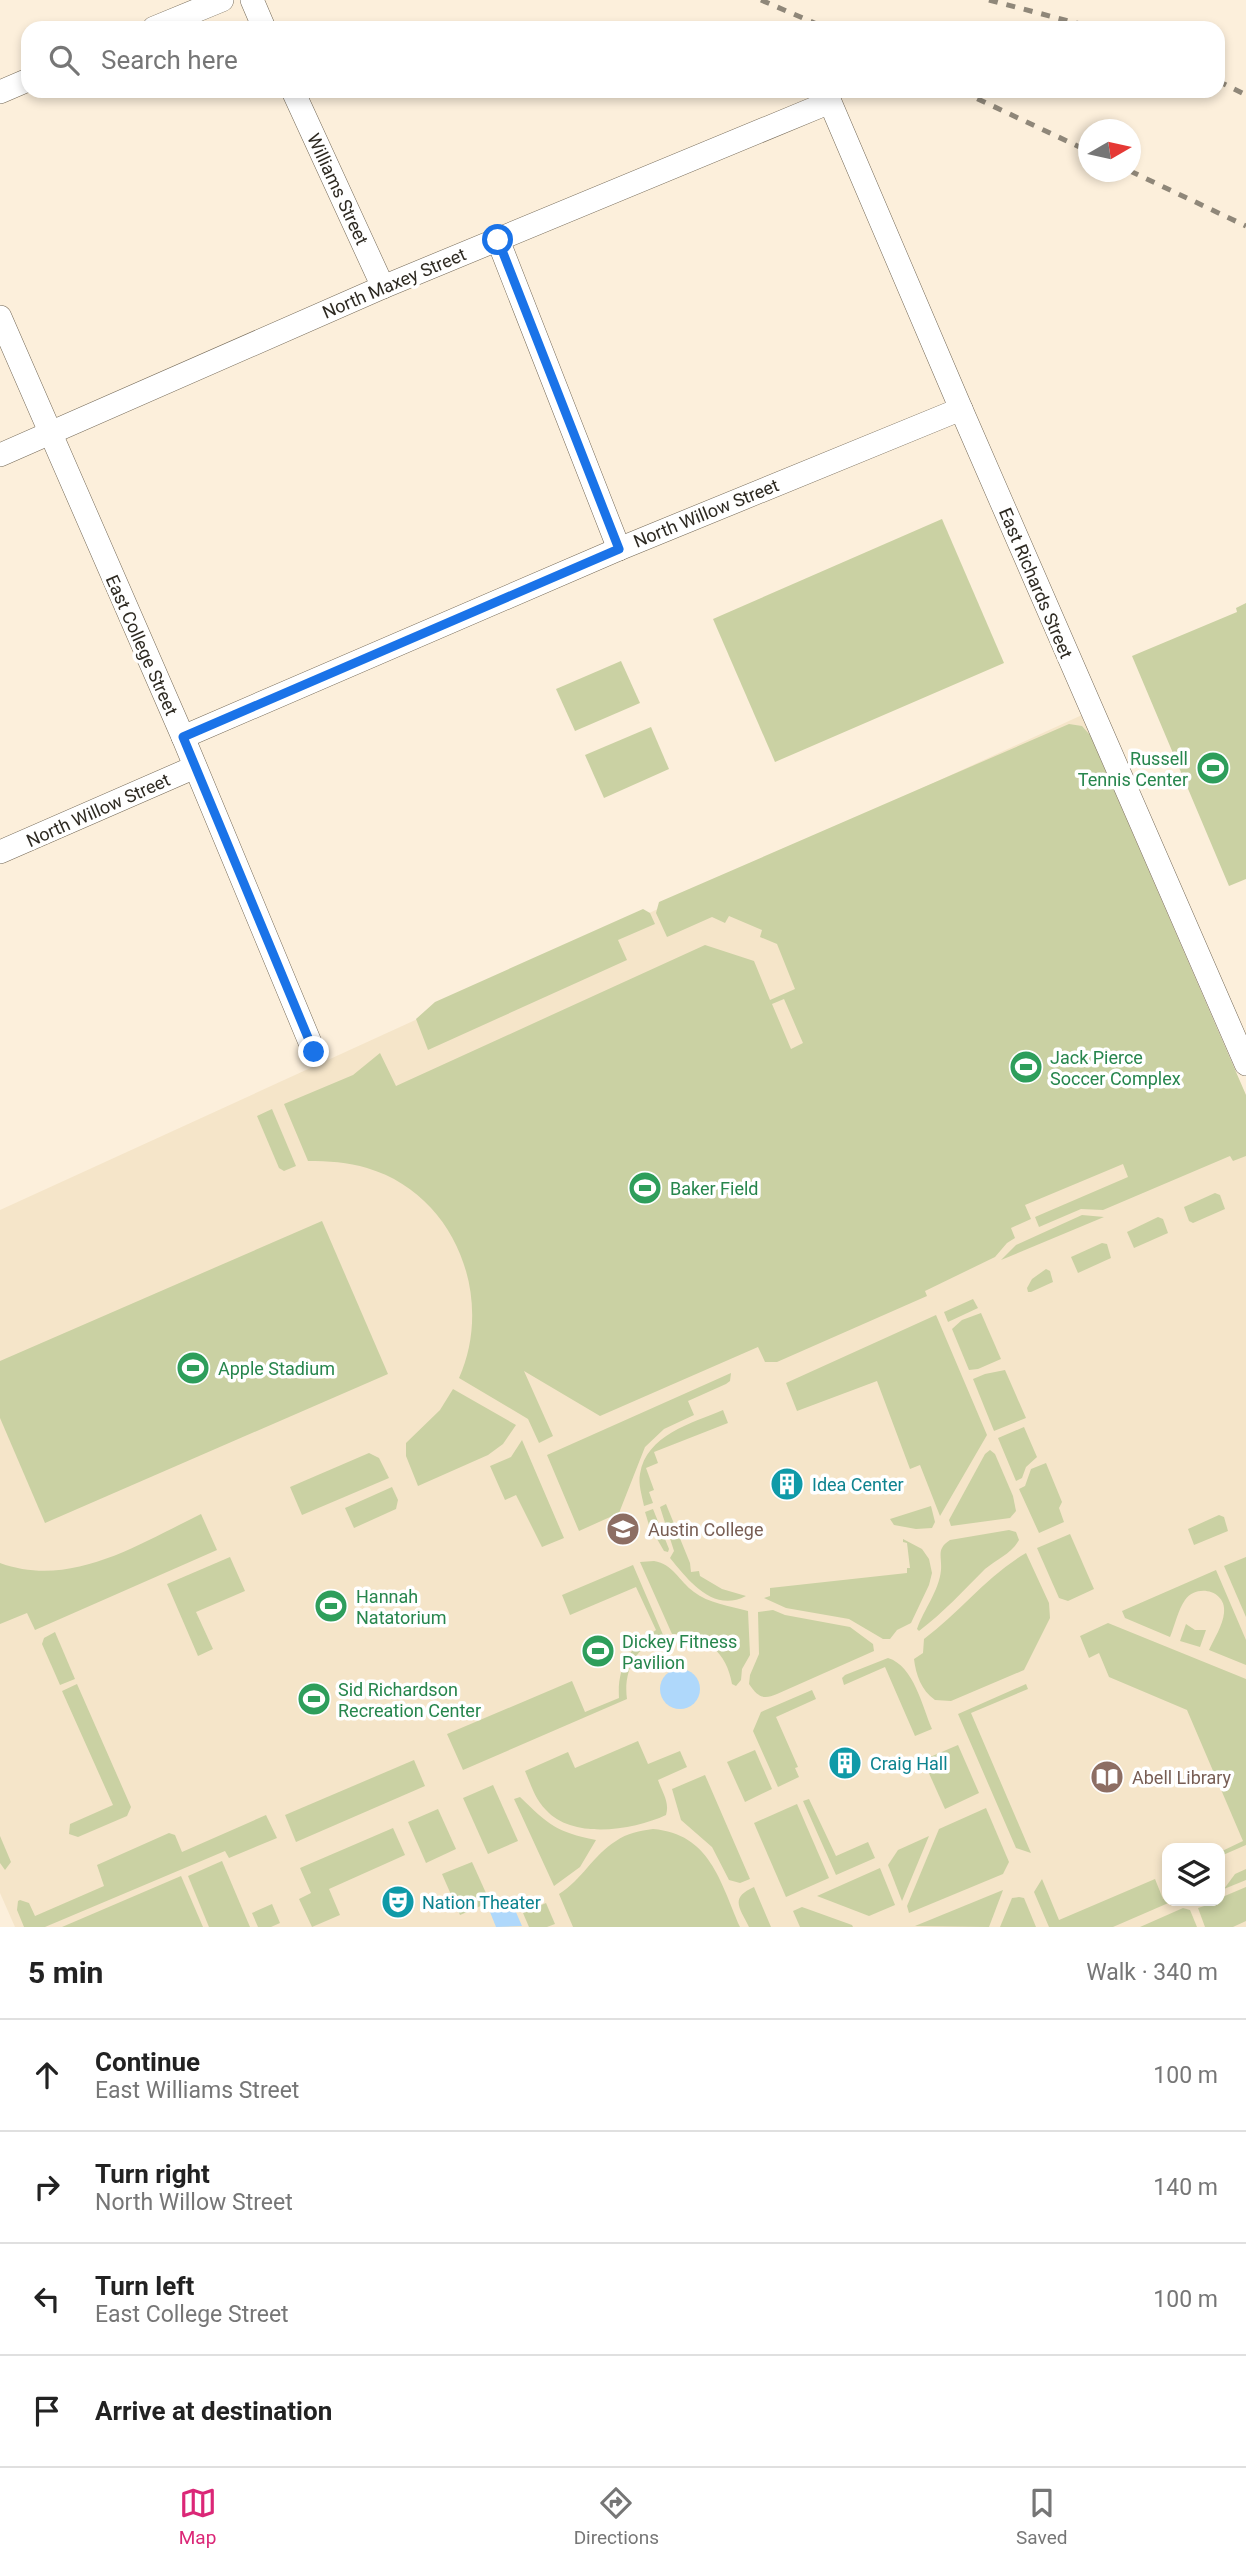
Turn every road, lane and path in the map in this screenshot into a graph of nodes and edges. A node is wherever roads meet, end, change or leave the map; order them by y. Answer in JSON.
{"nodes":[{"id":1,"x":222,"y":0,"type":"edge"},
{"id":2,"x":252,"y":0,"type":"edge"},
{"id":3,"x":171,"y":21,"type":"edge"},
{"id":4,"x":261,"y":21,"type":"edge"},
{"id":5,"x":21,"y":83,"type":"edge"},
{"id":6,"x":0,"y":92,"type":"edge"},
{"id":7,"x":296,"y":98,"type":"edge"},
{"id":8,"x":830,"y":102,"type":"joint"},
{"id":9,"x":498,"y":240,"type":"junction"},
{"id":10,"x":383,"y":287,"type":"junction"},
{"id":11,"x":0,"y":317,"type":"edge"},
{"id":12,"x":961,"y":409,"type":"junction"},
{"id":13,"x":50,"y":433,"type":"junction"},
{"id":14,"x":0,"y":455,"type":"edge"},
{"id":15,"x":619,"y":549,"type":"junction"},
{"id":16,"x":183,"y":737,"type":"junction"},
{"id":17,"x":195,"y":767,"type":"junction"},
{"id":18,"x":0,"y":852,"type":"edge"},
{"id":19,"x":314,"y":1052,"type":"dead end"},
{"id":20,"x":1246,"y":1064,"type":"edge"}],
"edges":[{"from":1,"to":3,"type":"street"},
{"from":2,"to":4,"type":"street"},
{"from":5,"to":6,"type":"street"},
{"from":7,"to":10,"type":"street","name":"Williams Street"},
{"from":8,"to":9,"type":"street","name":"North Maxey Street"},
{"from":8,"to":12,"type":"street","name":"East Richards Street"},
{"from":9,"to":10,"type":"street","name":"North Maxey Street"},
{"from":9,"to":15,"type":"street"},
{"from":10,"to":13,"type":"street","name":"North Maxey Street"},
{"from":11,"to":13,"type":"street","name":"East College Street"},
{"from":12,"to":15,"type":"street","name":"North Willow Street"},
{"from":12,"to":20,"type":"street","name":"East Richards Street"},
{"from":13,"to":14,"type":"street","name":"North Maxey Street"},
{"from":13,"to":16,"type":"street","name":"East College Street"},
{"from":15,"to":16,"type":"street","name":"North Willow Street"},
{"from":16,"to":17,"type":"street","name":"East College Street"},
{"from":17,"to":18,"type":"street","name":"North Willow Street"},
{"from":17,"to":19,"type":"street","name":"East College Street"}]}
